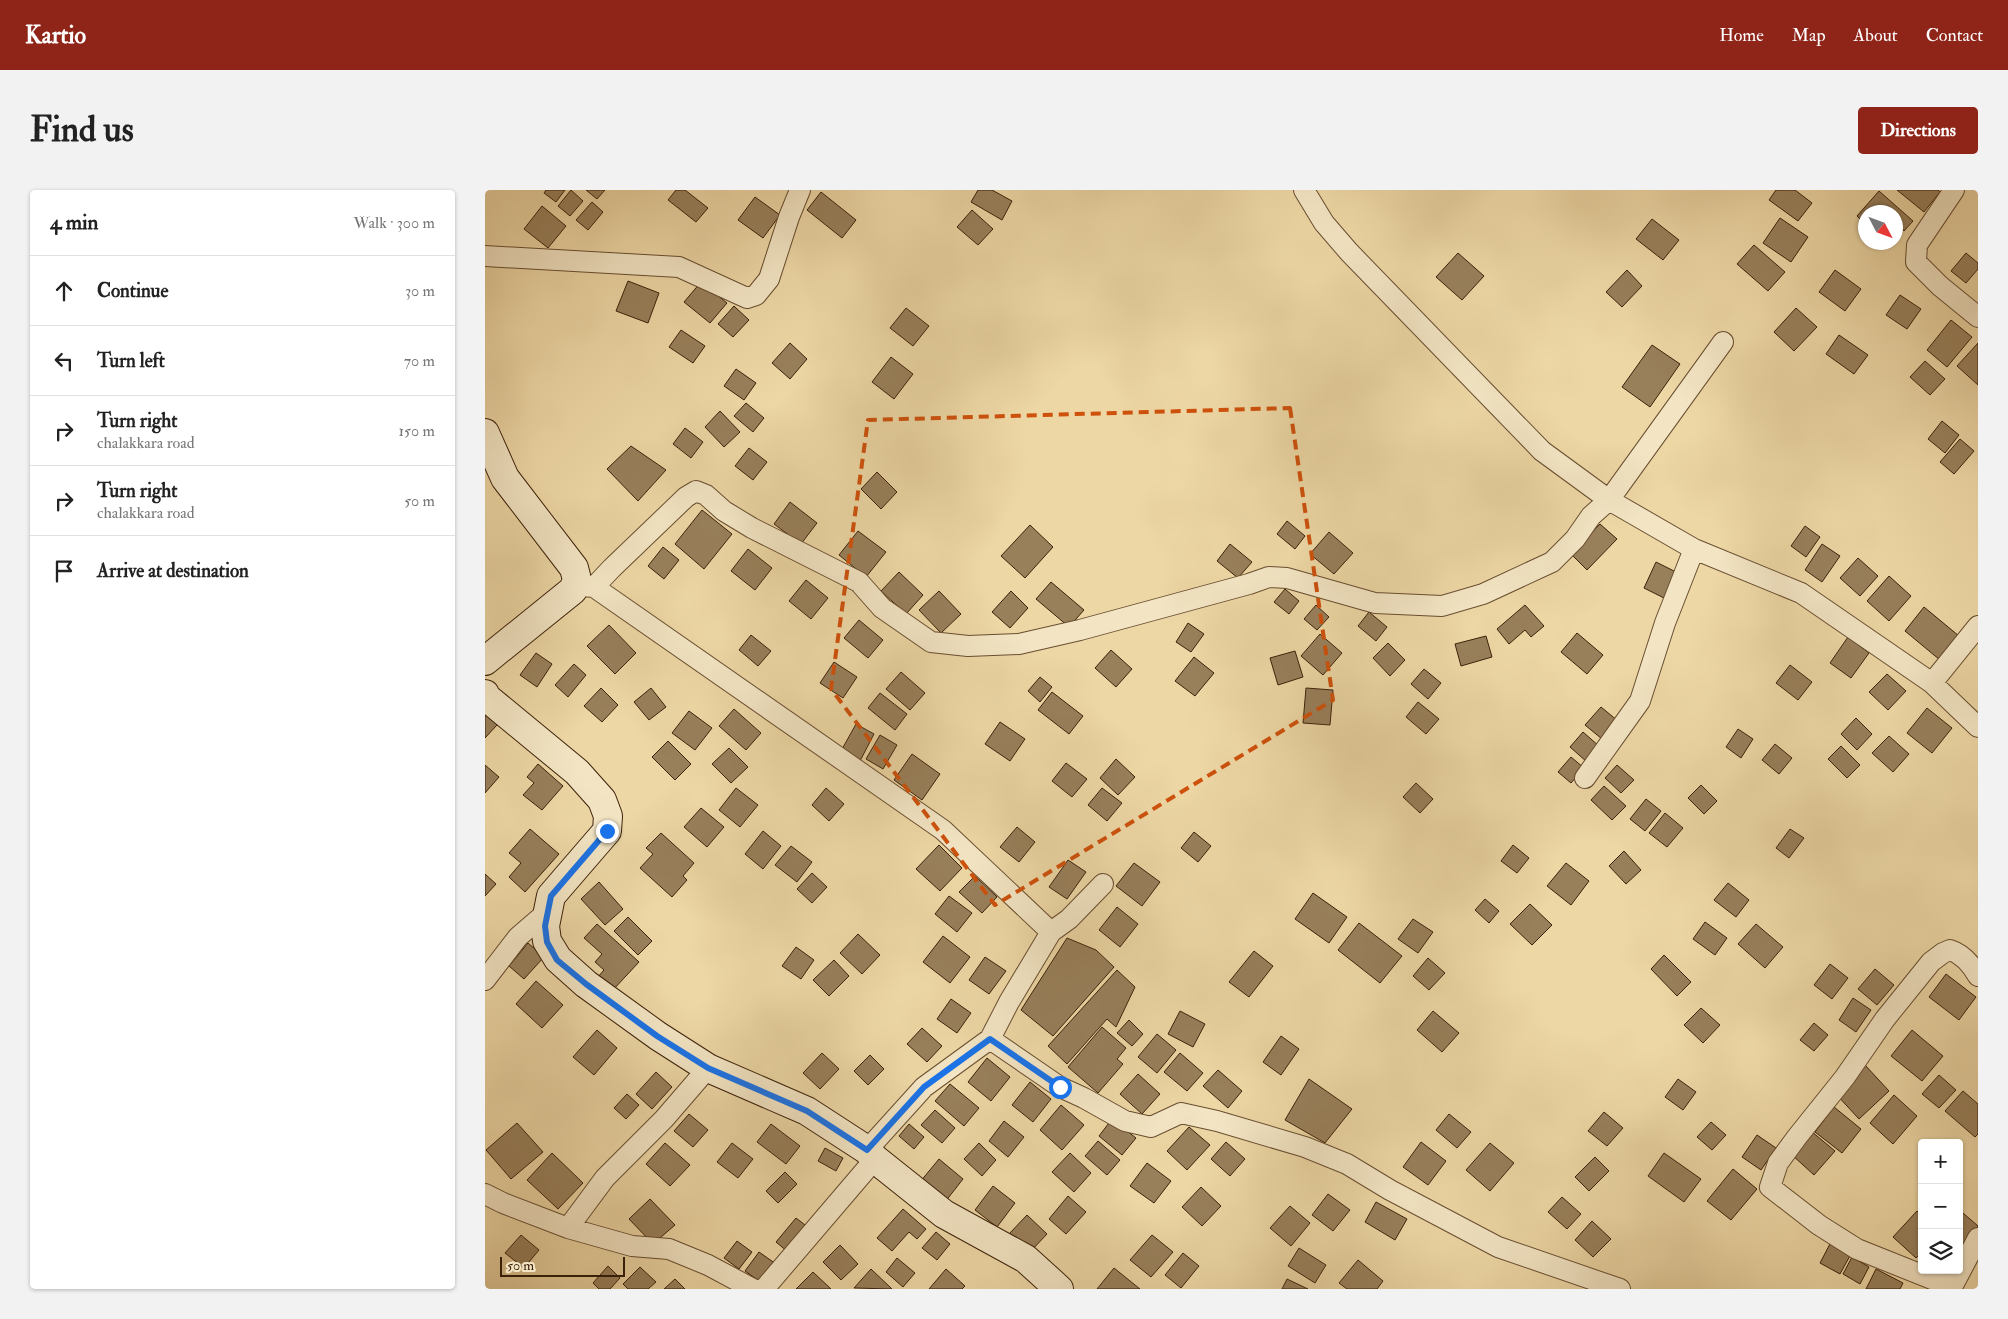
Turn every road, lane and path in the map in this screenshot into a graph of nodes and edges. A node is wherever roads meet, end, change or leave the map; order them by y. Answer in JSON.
{"nodes":[{"id":1,"x":801,"y":190,"type":"edge"},
{"id":2,"x":1304,"y":190,"type":"edge"},
{"id":3,"x":1954,"y":190,"type":"edge"},
{"id":4,"x":485,"y":256,"type":"edge"},
{"id":5,"x":1978,"y":317,"type":"edge"},
{"id":6,"x":1723,"y":342,"type":"dead end"},
{"id":7,"x":485,"y":433,"type":"edge"},
{"id":8,"x":1609,"y":500,"type":"junction"},
{"id":9,"x":1694,"y":550,"type":"junction"},
{"id":10,"x":585,"y":587,"type":"junction"},
{"id":11,"x":1978,"y":626,"type":"edge"},
{"id":12,"x":485,"y":661,"type":"edge"},
{"id":13,"x":1932,"y":683,"type":"junction"},
{"id":14,"x":485,"y":694,"type":"edge"},
{"id":15,"x":1978,"y":727,"type":"edge"},
{"id":16,"x":1585,"y":778,"type":"dead end"},
{"id":17,"x":1103,"y":884,"type":"dead end"},
{"id":18,"x":547,"y":912,"type":"junction"},
{"id":19,"x":1051,"y":932,"type":"junction"},
{"id":20,"x":1978,"y":976,"type":"edge"},
{"id":21,"x":485,"y":980,"type":"edge"},
{"id":22,"x":990,"y":1039,"type":"junction"},
{"id":23,"x":708,"y":1068,"type":"junction"},
{"id":24,"x":871,"y":1155,"type":"junction"},
{"id":25,"x":485,"y":1194,"type":"edge"},
{"id":26,"x":568,"y":1228,"type":"junction"},
{"id":27,"x":1978,"y":1238,"type":"edge"},
{"id":28,"x":1951,"y":1288,"type":"edge"},
{"id":29,"x":753,"y":1289,"type":"edge"},
{"id":30,"x":764,"y":1289,"type":"edge"},
{"id":31,"x":1059,"y":1289,"type":"edge"},
{"id":32,"x":1621,"y":1289,"type":"edge"}],
"edges":[{"from":1,"to":4,"type":"street"},
{"from":2,"to":8,"type":"street"},
{"from":3,"to":5,"type":"street"},
{"from":6,"to":8,"type":"street"},
{"from":7,"to":10,"type":"main road"},
{"from":8,"to":9,"type":"street"},
{"from":8,"to":10,"type":"street"},
{"from":9,"to":13,"type":"street"},
{"from":9,"to":16,"type":"street"},
{"from":10,"to":12,"type":"main road"},
{"from":10,"to":19,"type":"street"},
{"from":11,"to":13,"type":"street"},
{"from":13,"to":15,"type":"street"},
{"from":14,"to":18,"type":"main road"},
{"from":17,"to":19,"type":"street"},
{"from":18,"to":21,"type":"street"},
{"from":18,"to":23,"type":"main road"},
{"from":19,"to":22,"type":"street"},
{"from":20,"to":28,"type":"street"},
{"from":22,"to":24,"type":"street"},
{"from":22,"to":32,"type":"street"},
{"from":23,"to":24,"type":"main road"},
{"from":23,"to":26,"type":"street"},
{"from":24,"to":30,"type":"street"},
{"from":24,"to":31,"type":"main road"},
{"from":25,"to":26,"type":"street"},
{"from":26,"to":29,"type":"street"},
{"from":27,"to":28,"type":"street"}]}
